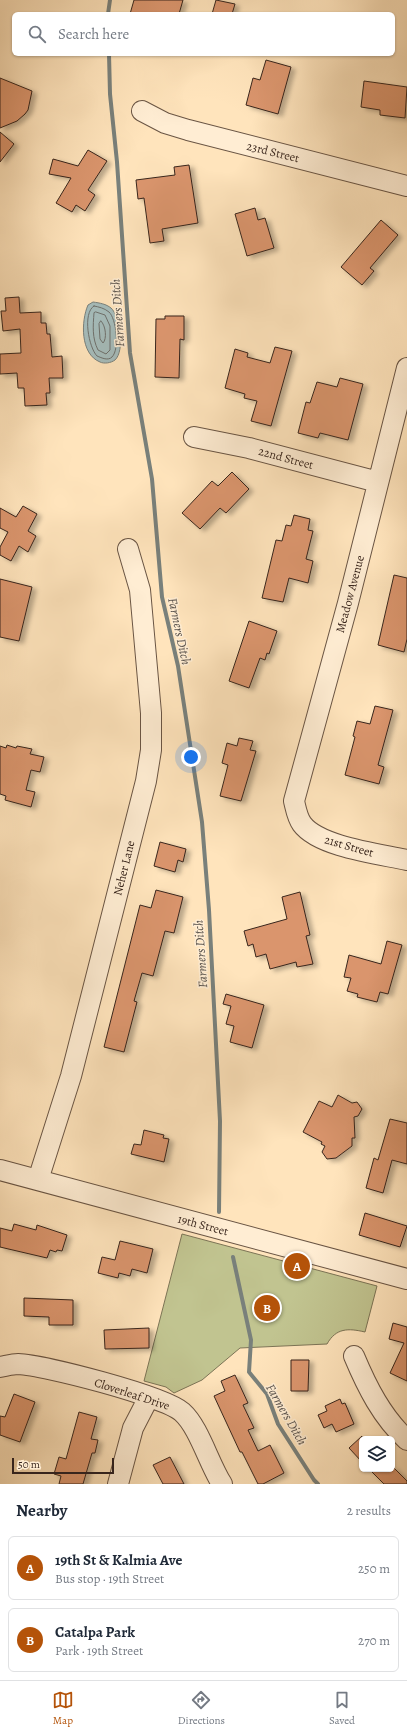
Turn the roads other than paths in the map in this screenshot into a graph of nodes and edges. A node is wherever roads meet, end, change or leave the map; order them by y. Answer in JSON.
{"nodes":[{"id":1,"x":142,"y":111,"type":"dead end"},
{"id":2,"x":407,"y":186,"type":"edge"},
{"id":3,"x":407,"y":368,"type":"edge"},
{"id":4,"x":194,"y":437,"type":"dead end"},
{"id":5,"x":378,"y":482,"type":"junction"},
{"id":6,"x":128,"y":549,"type":"dead end"},
{"id":7,"x":298,"y":818,"type":"joint"},
{"id":8,"x":407,"y":860,"type":"edge"},
{"id":9,"x":0,"y":1170,"type":"edge"},
{"id":10,"x":38,"y":1180,"type":"junction"},
{"id":11,"x":407,"y":1279,"type":"edge"},
{"id":12,"x":354,"y":1356,"type":"dead end"},
{"id":13,"x":0,"y":1367,"type":"edge"},
{"id":14,"x":149,"y":1397,"type":"junction"},
{"id":15,"x":407,"y":1440,"type":"edge"},
{"id":16,"x":118,"y":1484,"type":"edge"},
{"id":17,"x":222,"y":1484,"type":"edge"}],
"edges":[{"from":1,"to":2,"type":"street","name":"23rd Street"},
{"from":3,"to":5,"type":"street","name":"Meadow Avenue"},
{"from":4,"to":5,"type":"street","name":"22nd Street"},
{"from":5,"to":7,"type":"street","name":"Meadow Avenue"},
{"from":6,"to":10,"type":"street","name":"Neher Lane"},
{"from":7,"to":8,"type":"street","name":"21st Street"},
{"from":9,"to":10,"type":"street","name":"19th Street"},
{"from":10,"to":11,"type":"street","name":"19th Street"},
{"from":12,"to":15,"type":"street"},
{"from":13,"to":14,"type":"street","name":"Cloverleaf Drive"},
{"from":14,"to":16,"type":"street"},
{"from":14,"to":17,"type":"street","name":"Cloverleaf Drive"}]}
